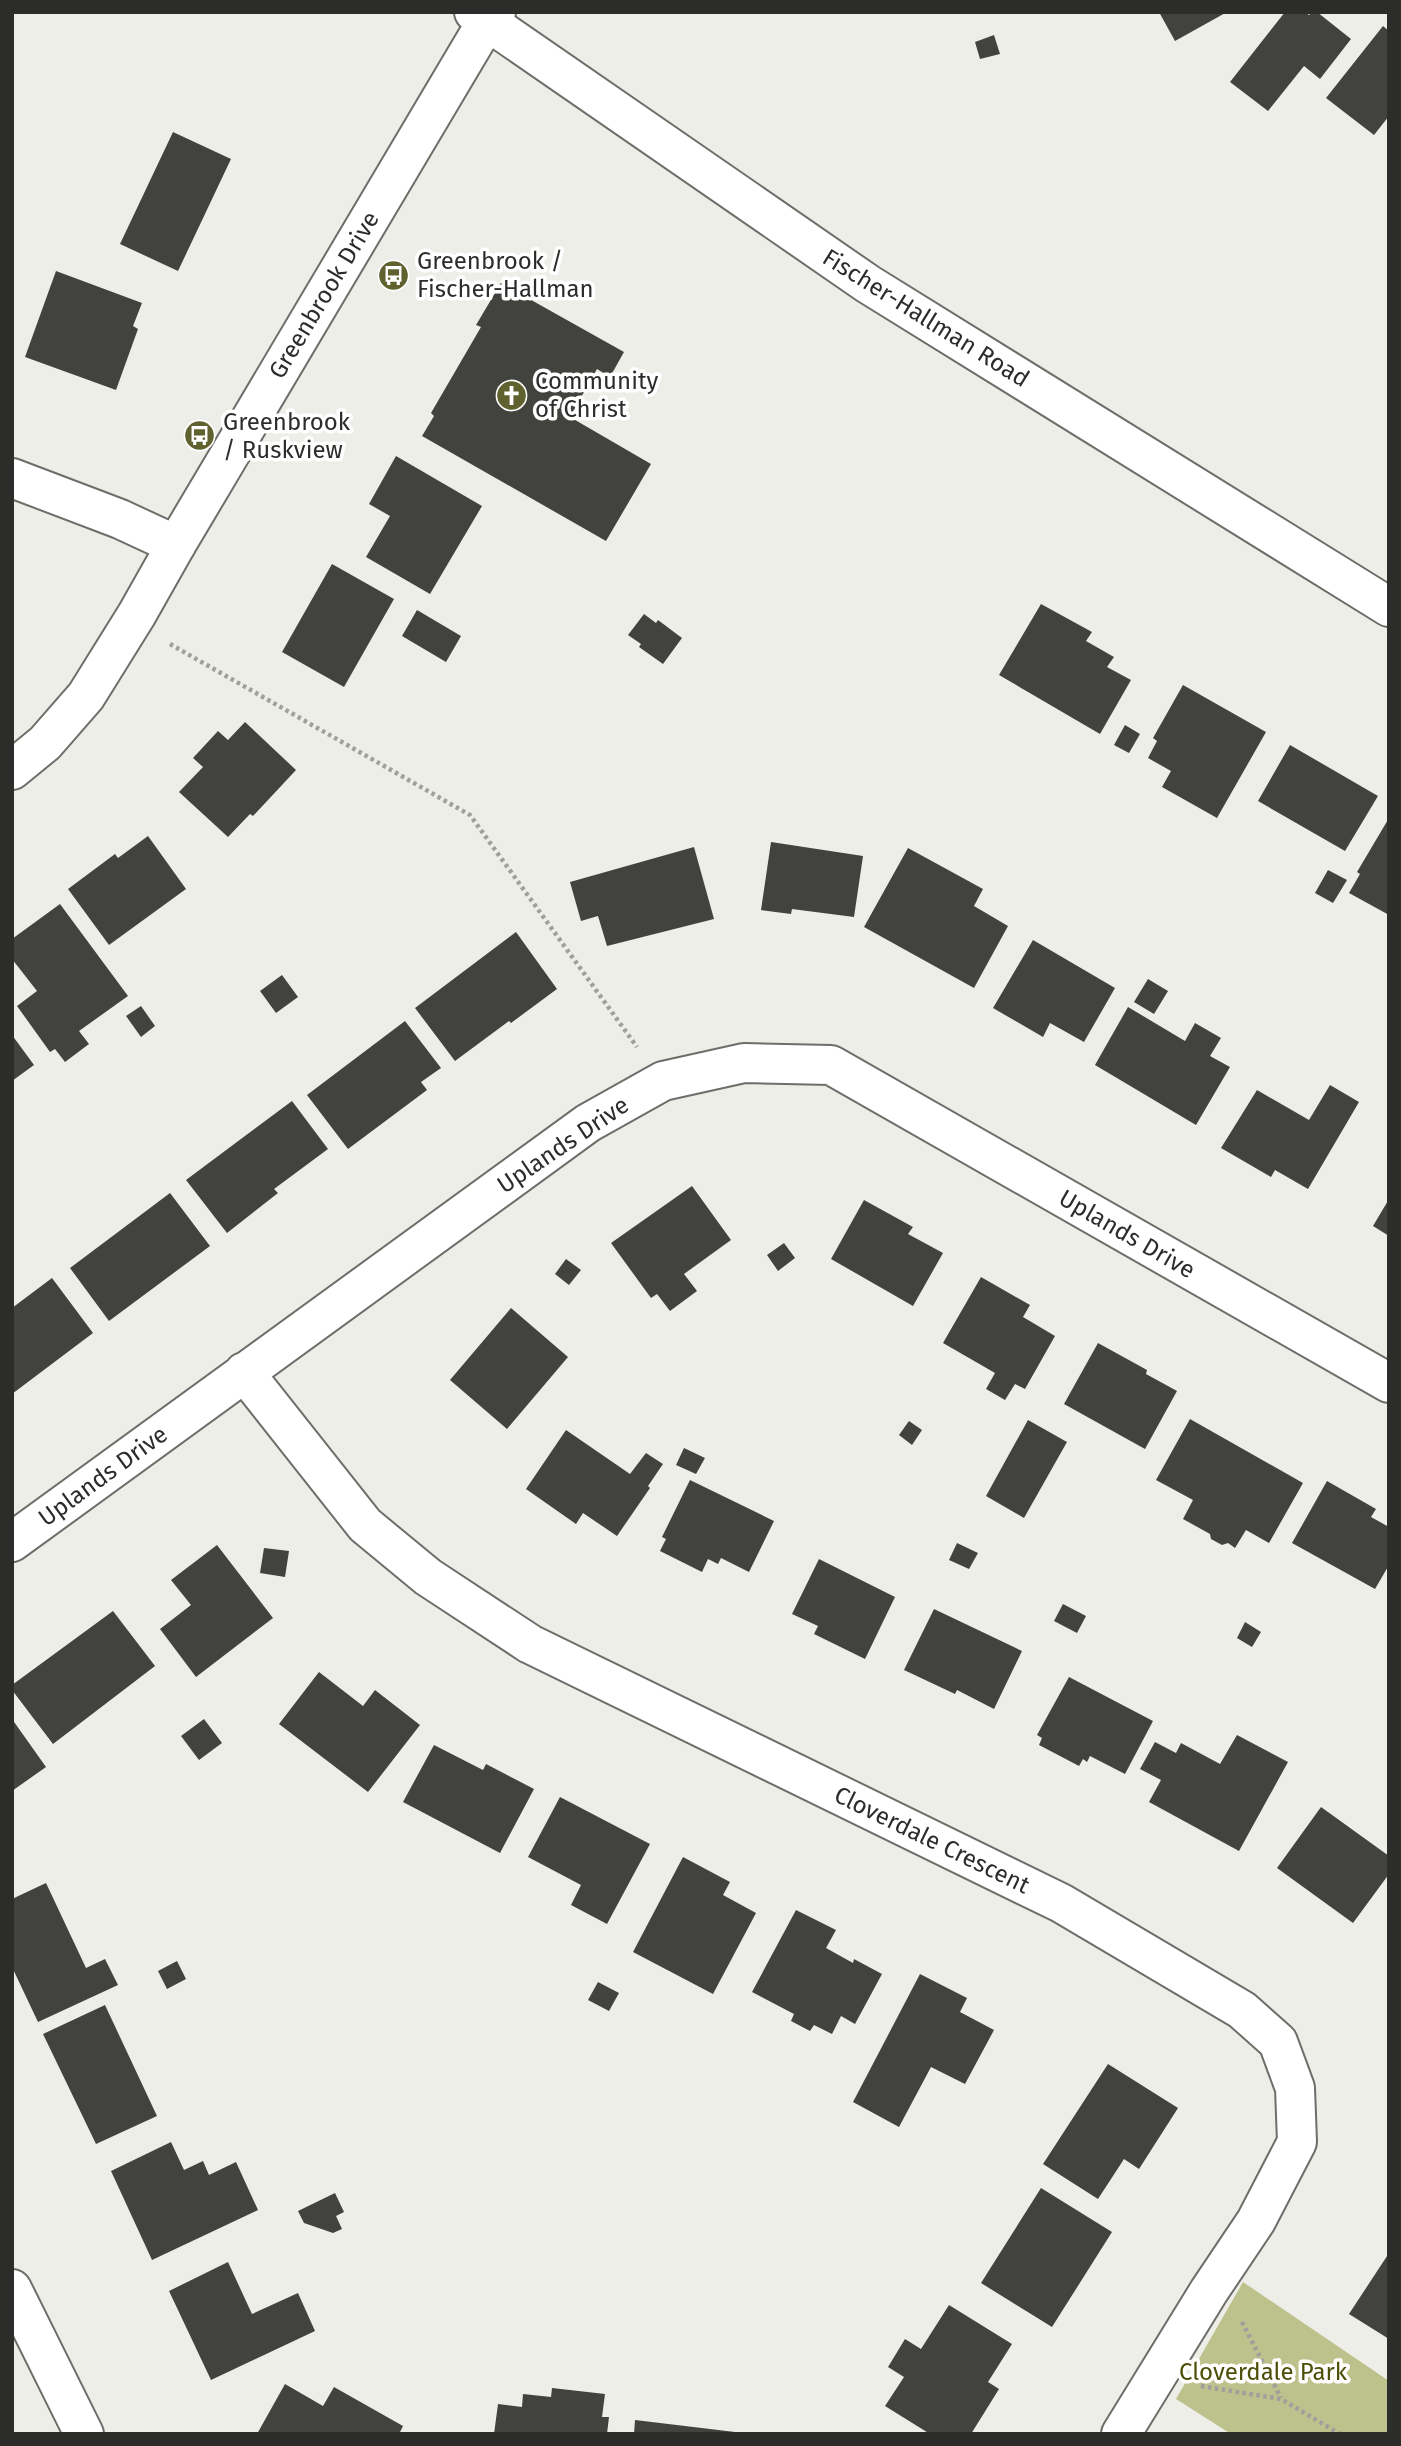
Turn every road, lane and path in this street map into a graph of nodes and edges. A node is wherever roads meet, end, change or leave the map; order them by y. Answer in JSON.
{"nodes":[{"id":1,"x":486,"y":14,"type":"edge"},
{"id":2,"x":12,"y":478,"type":"edge"},
{"id":3,"x":176,"y":545,"type":"junction"},
{"id":4,"x":1389,"y":607,"type":"edge"},
{"id":5,"x":169,"y":644,"type":"dead end"},
{"id":6,"x":12,"y":771,"type":"edge"},
{"id":7,"x":663,"y":1081,"type":"junction"},
{"id":8,"x":244,"y":1372,"type":"junction"},
{"id":9,"x":1389,"y":1383,"type":"edge"},
{"id":10,"x":12,"y":1542,"type":"edge"},
{"id":11,"x":1219,"y":2276,"type":"junction"},
{"id":12,"x":12,"y":2289,"type":"edge"},
{"id":13,"x":1155,"y":2379,"type":"junction"},
{"id":14,"x":1281,"y":2399,"type":"junction"},
{"id":15,"x":84,"y":2434,"type":"edge"},
{"id":16,"x":1121,"y":2434,"type":"edge"},
{"id":17,"x":1340,"y":2434,"type":"edge"}],
"edges":[{"from":1,"to":3,"type":"street","name":"Greenbrook Drive"},
{"from":1,"to":4,"type":"street","name":"Fischer-Hallman Road"},
{"from":2,"to":3,"type":"street"},
{"from":3,"to":6,"type":"street","name":"Greenbrook Drive"},
{"from":5,"to":7,"type":"path"},
{"from":7,"to":8,"type":"street","name":"Uplands Drive"},
{"from":7,"to":9,"type":"street","name":"Uplands Drive"},
{"from":8,"to":10,"type":"street","name":"Uplands Drive"},
{"from":8,"to":11,"type":"street","name":"Cloverdale Crescent"},
{"from":11,"to":13,"type":"street","name":"Cloverdale Crescent"},
{"from":11,"to":14,"type":"path"},
{"from":12,"to":15,"type":"street"},
{"from":13,"to":14,"type":"path"},
{"from":13,"to":16,"type":"street","name":"Cloverdale Crescent"},
{"from":14,"to":17,"type":"path"}]}
